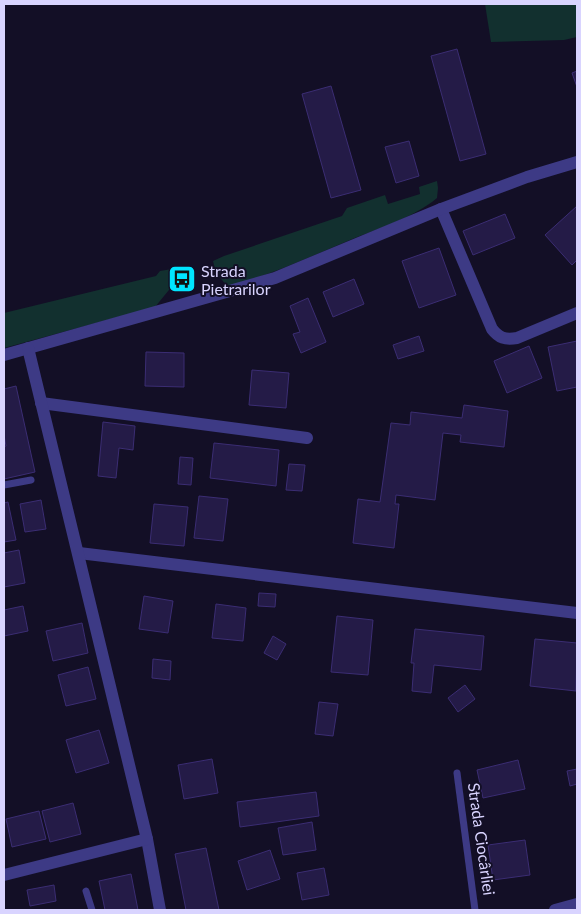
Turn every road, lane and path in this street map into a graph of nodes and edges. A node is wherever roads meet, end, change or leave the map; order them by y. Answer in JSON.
{"nodes":[{"id":1,"x":577,"y":162,"type":"edge"},
{"id":2,"x":441,"y":209,"type":"junction"},
{"id":3,"x":577,"y":313,"type":"edge"},
{"id":4,"x":28,"y":348,"type":"junction"},
{"id":5,"x":4,"y":355,"type":"edge"},
{"id":6,"x":41,"y":403,"type":"junction"},
{"id":7,"x":306,"y":438,"type":"dead end"},
{"id":8,"x":31,"y":480,"type":"dead end"},
{"id":9,"x":4,"y":485,"type":"edge"},
{"id":10,"x":79,"y":554,"type":"junction"},
{"id":11,"x":577,"y":613,"type":"edge"},
{"id":12,"x":457,"y":773,"type":"dead end"},
{"id":13,"x":147,"y":839,"type":"junction"},
{"id":14,"x":4,"y":875,"type":"edge"},
{"id":15,"x":86,"y":891,"type":"dead end"},
{"id":16,"x":577,"y":904,"type":"edge"},
{"id":17,"x":92,"y":910,"type":"edge"},
{"id":18,"x":160,"y":910,"type":"edge"},
{"id":19,"x":475,"y":910,"type":"edge"},
{"id":20,"x":555,"y":910,"type":"edge"}],
"edges":[{"from":1,"to":2,"type":"street"},
{"from":2,"to":3,"type":"street"},
{"from":2,"to":4,"type":"street"},
{"from":4,"to":5,"type":"street"},
{"from":4,"to":6,"type":"street"},
{"from":6,"to":7,"type":"street"},
{"from":6,"to":10,"type":"street"},
{"from":8,"to":9,"type":"lane"},
{"from":10,"to":11,"type":"street"},
{"from":10,"to":13,"type":"street"},
{"from":12,"to":19,"type":"lane","name":"Strada Ciocârliei"},
{"from":13,"to":14,"type":"street"},
{"from":13,"to":18,"type":"street"},
{"from":15,"to":17,"type":"lane"},
{"from":16,"to":20,"type":"street"}]}
